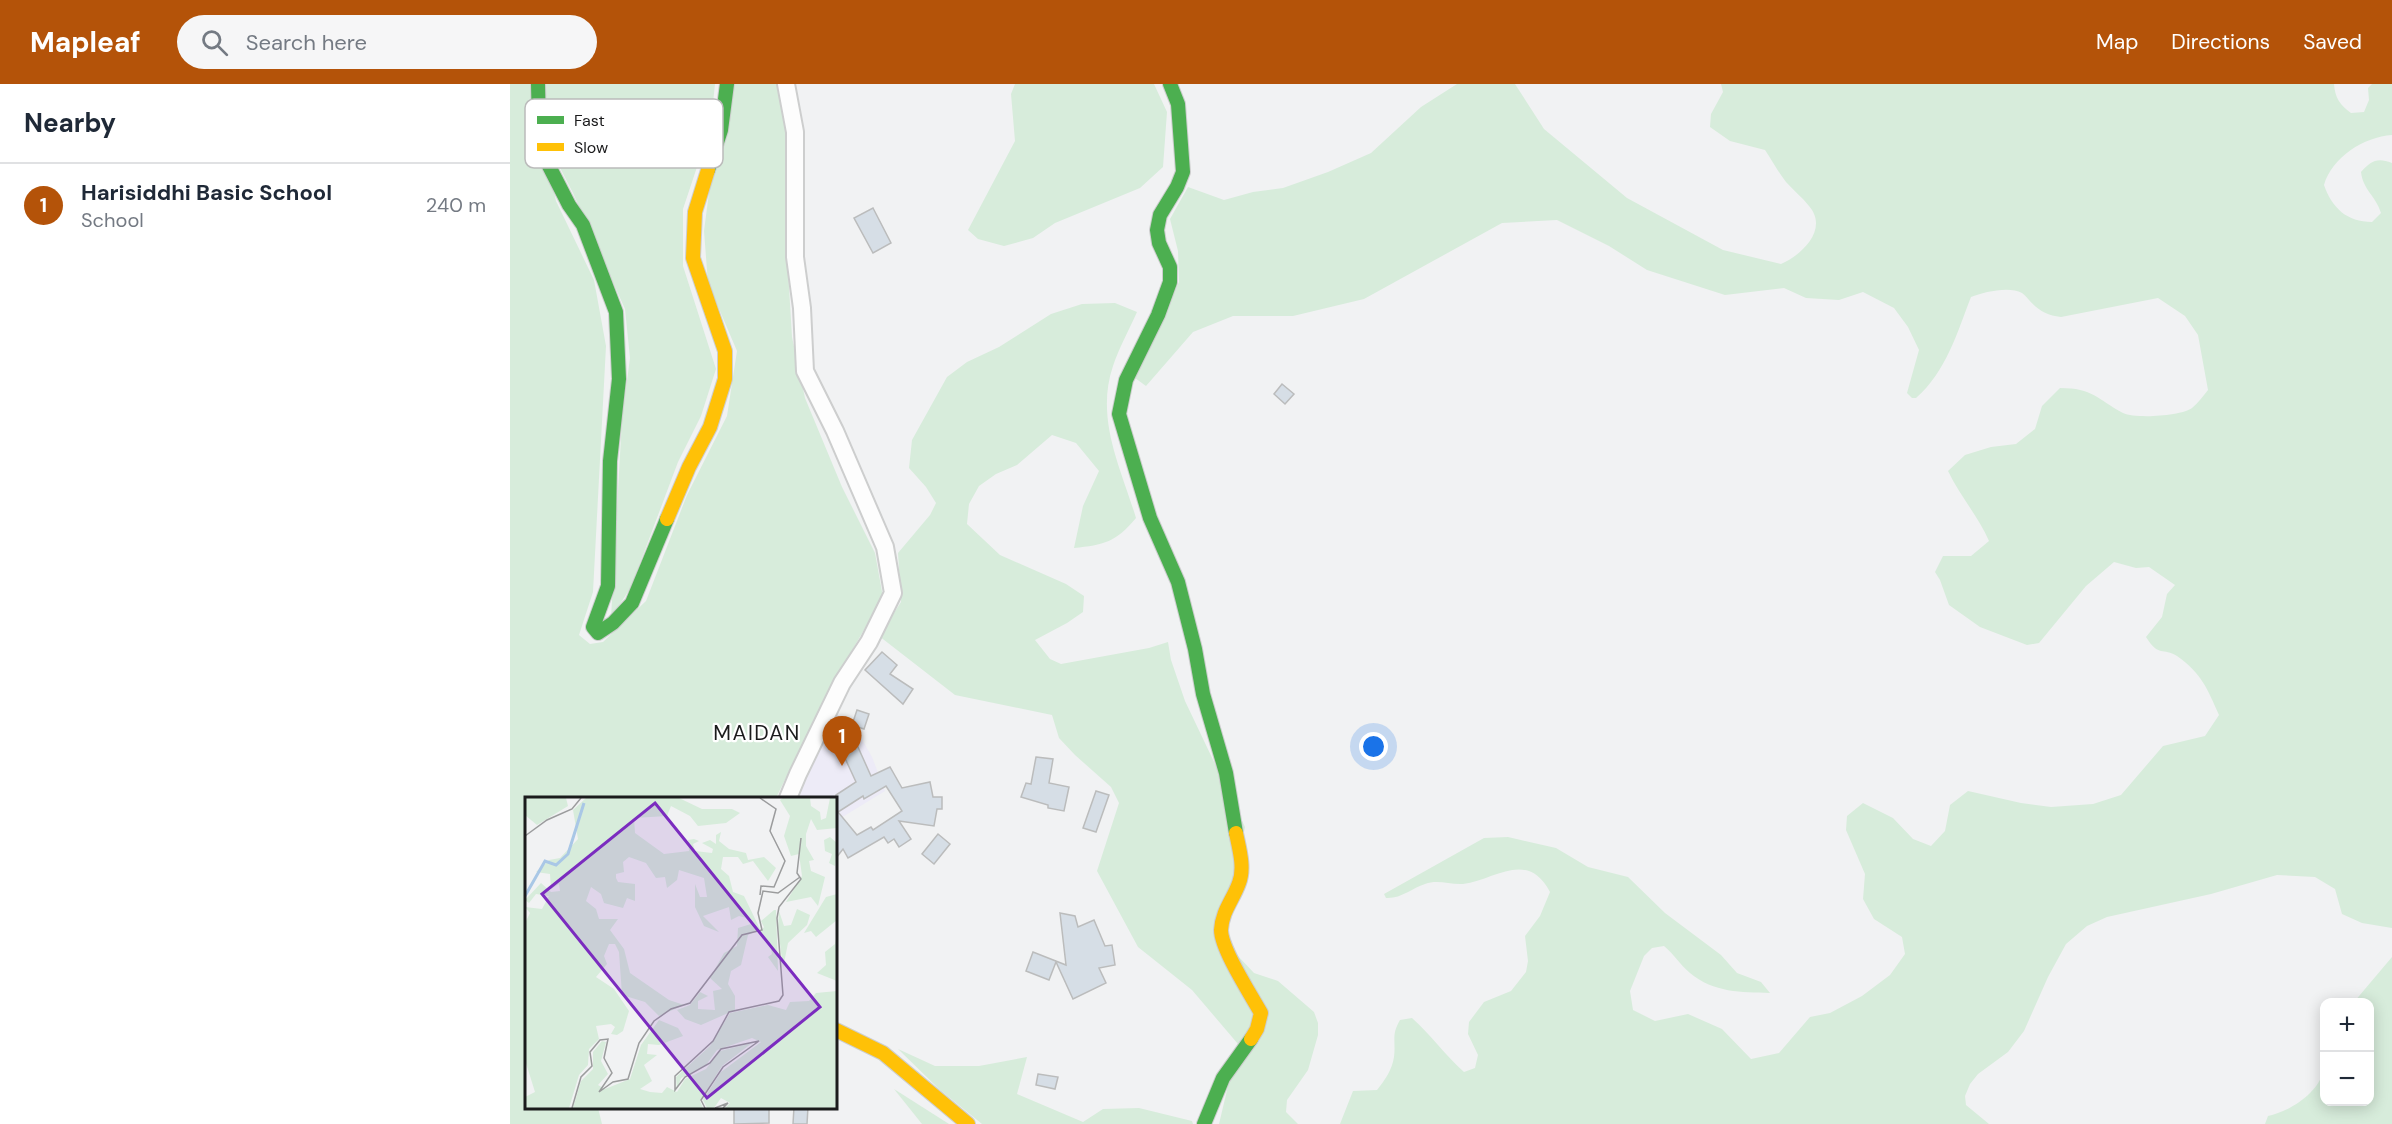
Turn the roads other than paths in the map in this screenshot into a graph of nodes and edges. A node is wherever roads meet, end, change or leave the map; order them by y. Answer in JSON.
{"nodes":[{"id":1,"x":538,"y":84,"type":"edge"},
{"id":2,"x":727,"y":84,"type":"edge"},
{"id":3,"x":786,"y":84,"type":"edge"},
{"id":4,"x":1170,"y":84,"type":"edge"},
{"id":5,"x":538,"y":99,"type":"edge"},
{"id":6,"x":723,"y":115,"type":"edge"},
{"id":7,"x":550,"y":168,"type":"edge"},
{"id":8,"x":709,"y":168,"type":"edge"},
{"id":9,"x":788,"y":797,"type":"edge"},
{"id":10,"x":837,"y":1030,"type":"edge"},
{"id":11,"x":968,"y":1124,"type":"edge"},
{"id":12,"x":1204,"y":1124,"type":"edge"}],
"edges":[{"from":1,"to":5,"type":"street"},
{"from":2,"to":6,"type":"street"},
{"from":3,"to":9,"type":"street"},
{"from":4,"to":12,"type":"street"},
{"from":7,"to":8,"type":"street"},
{"from":10,"to":11,"type":"street"}]}
